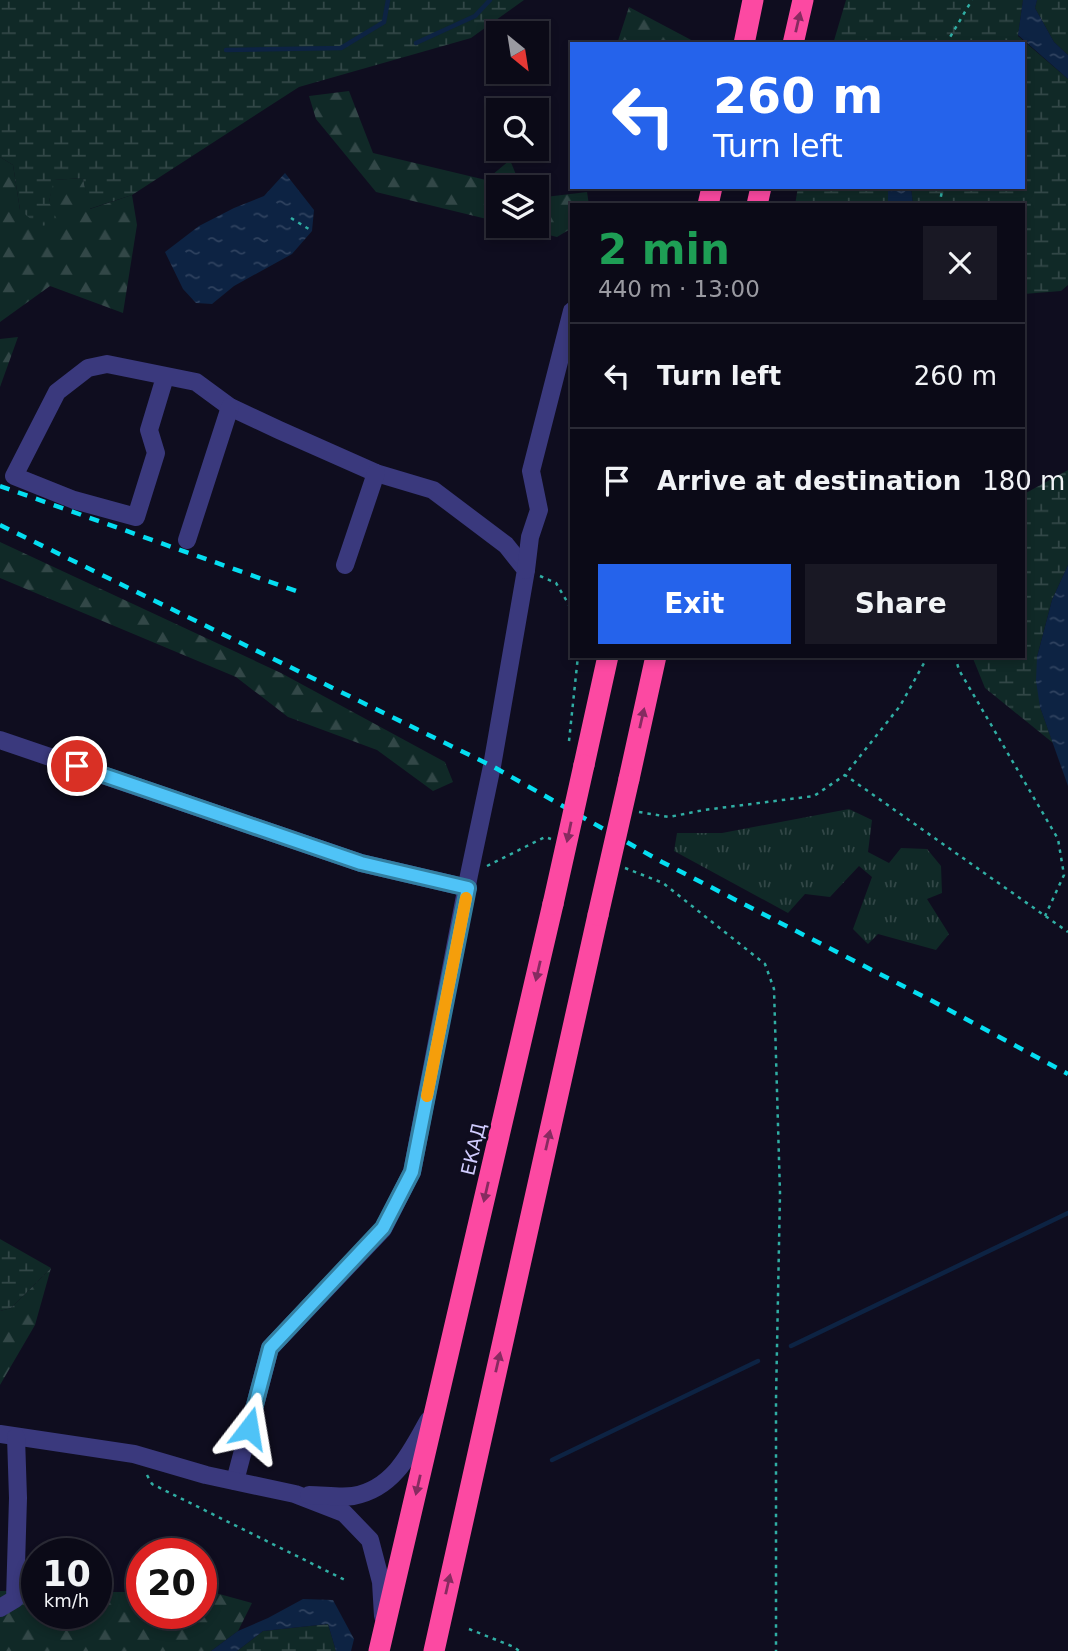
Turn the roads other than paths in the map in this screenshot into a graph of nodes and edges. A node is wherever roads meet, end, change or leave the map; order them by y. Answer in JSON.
{"nodes":[{"id":1,"x":753,"y":0,"type":"edge"},
{"id":2,"x":803,"y":0,"type":"edge"},
{"id":3,"x":744,"y":42,"type":"edge"},
{"id":4,"x":793,"y":42,"type":"edge"},
{"id":5,"x":570,"y":320,"type":"edge"},
{"id":6,"x":165,"y":377,"type":"junction"},
{"id":7,"x":230,"y":407,"type":"junction"},
{"id":8,"x":376,"y":472,"type":"junction"},
{"id":9,"x":187,"y":540,"type":"dead end"},
{"id":10,"x":345,"y":565,"type":"dead end"},
{"id":11,"x":526,"y":570,"type":"junction"},
{"id":12,"x":608,"y":658,"type":"edge"},
{"id":13,"x":656,"y":658,"type":"edge"},
{"id":14,"x":0,"y":740,"type":"edge"},
{"id":15,"x":468,"y":882,"type":"junction"},
{"id":16,"x":437,"y":1405,"type":"junction"},
{"id":17,"x":8,"y":1435,"type":"edge"},
{"id":18,"x":235,"y":1481,"type":"junction"},
{"id":19,"x":295,"y":1494,"type":"junction"},
{"id":20,"x":0,"y":1608,"type":"edge"},
{"id":21,"x":384,"y":1628,"type":"junction"},
{"id":22,"x":379,"y":1651,"type":"edge"},
{"id":23,"x":433,"y":1651,"type":"edge"}],
"edges":[{"from":1,"to":3,"type":"highway"},
{"from":4,"to":2,"type":"highway","one_way":true},
{"from":5,"to":11,"type":"street"},
{"from":6,"to":6,"type":"street"},
{"from":6,"to":7,"type":"street"},
{"from":7,"to":8,"type":"street"},
{"from":7,"to":9,"type":"street"},
{"from":8,"to":10,"type":"street"},
{"from":8,"to":11,"type":"street"},
{"from":11,"to":15,"type":"street"},
{"from":12,"to":16,"type":"highway","name":"ЕКАД","one_way":true,"bridge":true},
{"from":23,"to":13,"type":"highway","one_way":true,"bridge":true},
{"from":14,"to":15,"type":"street"},
{"from":15,"to":18,"type":"street"},
{"from":16,"to":19,"type":"street"},
{"from":16,"to":21,"type":"highway","name":"ЕКАД","one_way":true},
{"from":17,"to":18,"type":"street"},
{"from":17,"to":20,"type":"street"},
{"from":18,"to":19,"type":"street"},
{"from":19,"to":21,"type":"street"},
{"from":21,"to":22,"type":"highway","name":"ЕКАД"}]}
